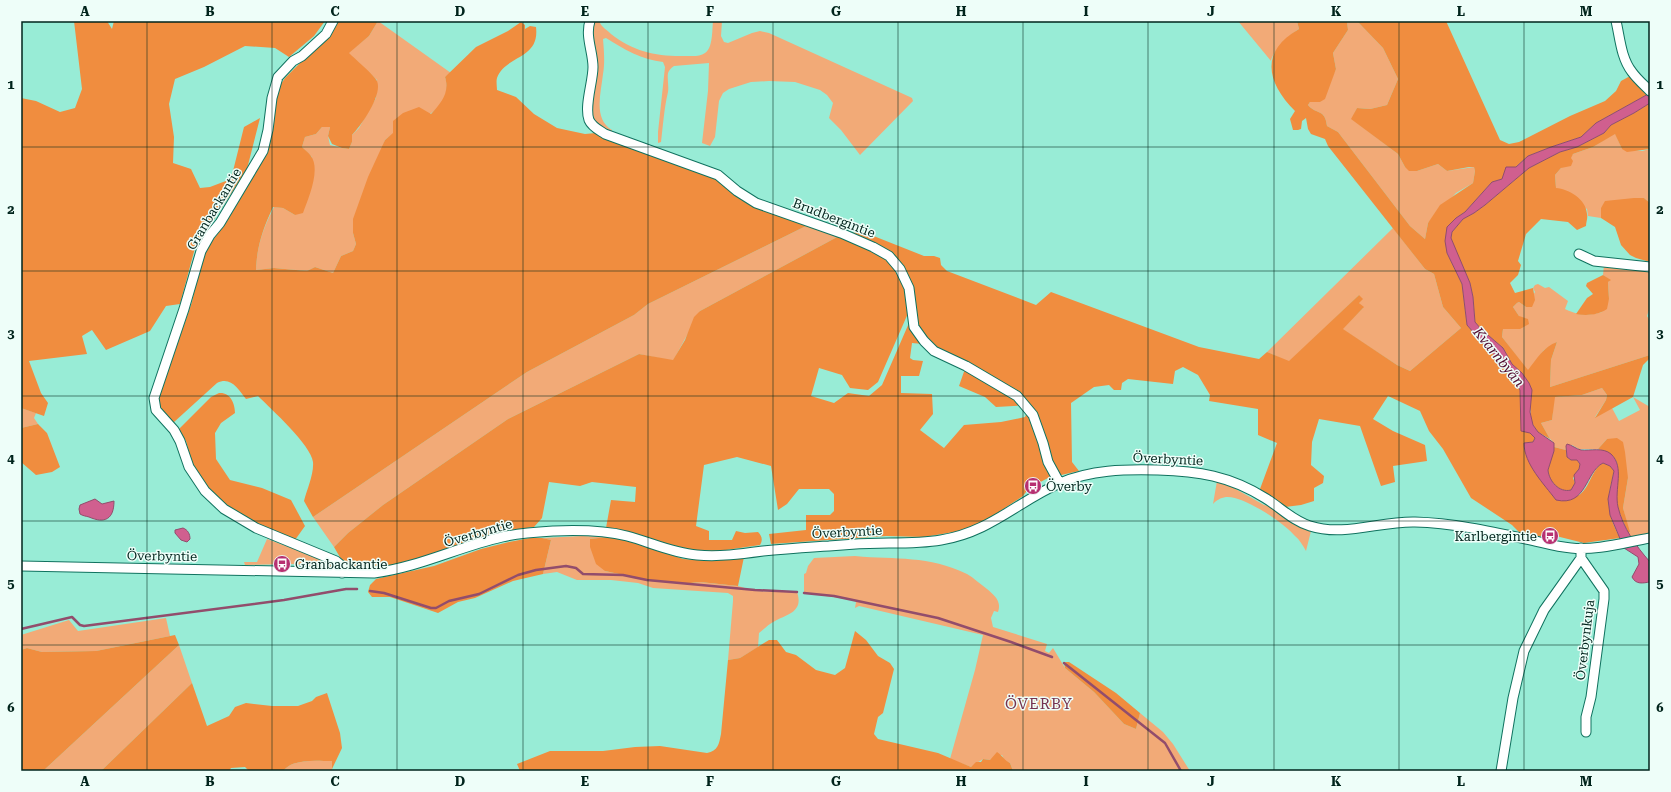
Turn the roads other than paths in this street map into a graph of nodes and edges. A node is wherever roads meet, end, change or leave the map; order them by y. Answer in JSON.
{"nodes":[{"id":1,"x":333,"y":21,"type":"edge"},
{"id":2,"x":590,"y":21,"type":"edge"},
{"id":3,"x":1616,"y":21,"type":"edge"},
{"id":4,"x":1647,"y":88,"type":"edge"},
{"id":5,"x":1579,"y":254,"type":"dead end"},
{"id":6,"x":1650,"y":267,"type":"edge"},
{"id":7,"x":1060,"y":484,"type":"junction"},
{"id":8,"x":1650,"y":538,"type":"edge"},
{"id":9,"x":1581,"y":548,"type":"junction"},
{"id":10,"x":1581,"y":558,"type":"junction"},
{"id":11,"x":21,"y":566,"type":"edge"},
{"id":12,"x":342,"y":573,"type":"junction"},
{"id":13,"x":1586,"y":732,"type":"dead end"},
{"id":14,"x":1501,"y":771,"type":"edge"}],
"edges":[{"from":1,"to":12,"type":"street","name":"Granbackantie"},
{"from":2,"to":7,"type":"street","name":"Brudbergintie"},
{"from":3,"to":4,"type":"street"},
{"from":5,"to":6,"type":"street"},
{"from":7,"to":9,"type":"street","name":"Överbyntie"},
{"from":7,"to":12,"type":"street","name":"Överbyntie"},
{"from":8,"to":9,"type":"street","name":"Överbyntie"},
{"from":9,"to":10,"type":"street"},
{"from":10,"to":13,"type":"street","name":"Överbynkuja"},
{"from":10,"to":14,"type":"street"},
{"from":11,"to":12,"type":"street","name":"Överbyntie"}]}
